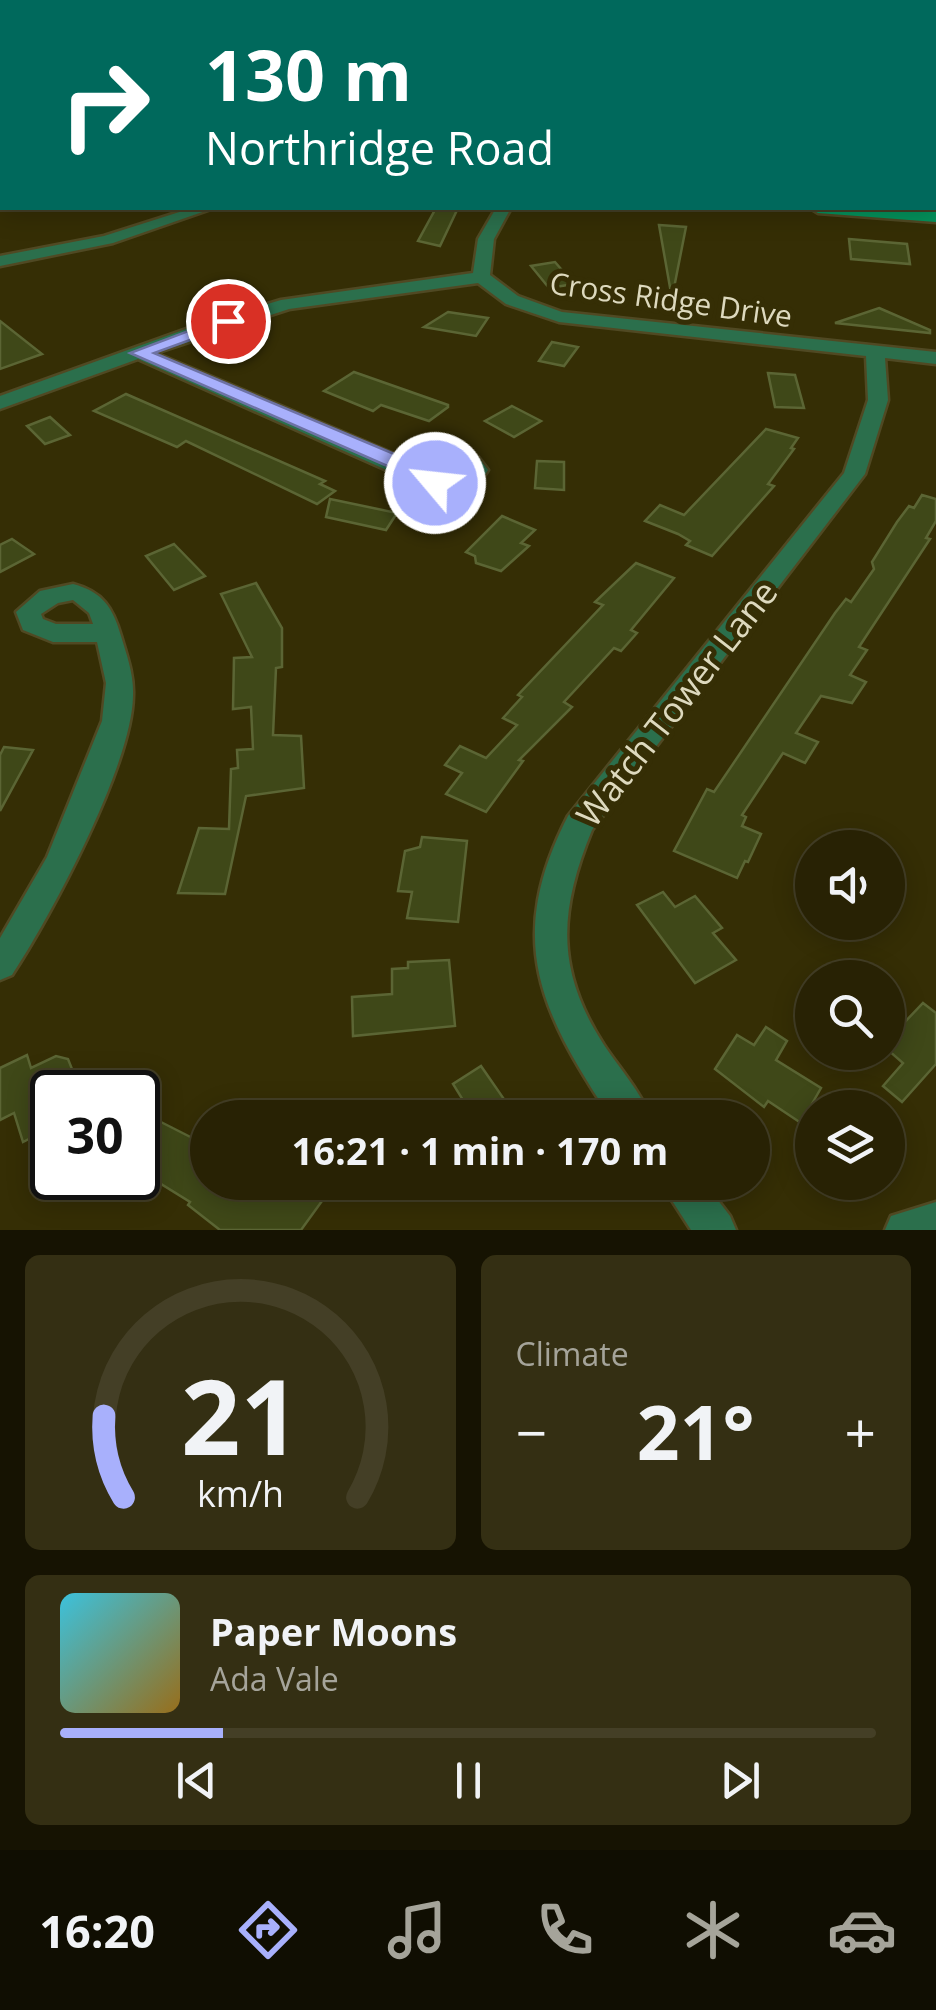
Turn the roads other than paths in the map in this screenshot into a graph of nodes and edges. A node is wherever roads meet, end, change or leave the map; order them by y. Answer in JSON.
{"nodes":[{"id":1,"x":200,"y":210,"type":"edge"},
{"id":2,"x":502,"y":210,"type":"edge"},
{"id":3,"x":844,"y":210,"type":"edge"},
{"id":4,"x":936,"y":217,"type":"edge"},
{"id":5,"x":0,"y":261,"type":"edge"},
{"id":6,"x":481,"y":277,"type":"junction"},
{"id":7,"x":874,"y":352,"type":"junction"},
{"id":8,"x":139,"y":353,"type":"junction"},
{"id":9,"x":936,"y":358,"type":"edge"},
{"id":10,"x":0,"y":403,"type":"edge"},
{"id":11,"x":392,"y":460,"type":"dead end"},
{"id":12,"x":108,"y":633,"type":"dead end"},
{"id":13,"x":0,"y":965,"type":"edge"},
{"id":14,"x":620,"y":1100,"type":"edge"},
{"id":15,"x":693,"y":1200,"type":"edge"},
{"id":16,"x":936,"y":1222,"type":"edge"},
{"id":17,"x":716,"y":1230,"type":"edge"},
{"id":18,"x":905,"y":1230,"type":"edge"}],
"edges":[{"from":1,"to":5,"type":"street"},
{"from":2,"to":6,"type":"street"},
{"from":3,"to":4,"type":"main road"},
{"from":6,"to":7,"type":"street","name":"Cross Ridge Drive"},
{"from":6,"to":8,"type":"street"},
{"from":7,"to":9,"type":"street","name":"Cross Ridge Drive"},
{"from":7,"to":14,"type":"street","name":"Watch Tower Lane"},
{"from":8,"to":10,"type":"street"},
{"from":8,"to":11,"type":"street"},
{"from":12,"to":13,"type":"street"},
{"from":15,"to":17,"type":"street"},
{"from":16,"to":18,"type":"street"}]}
